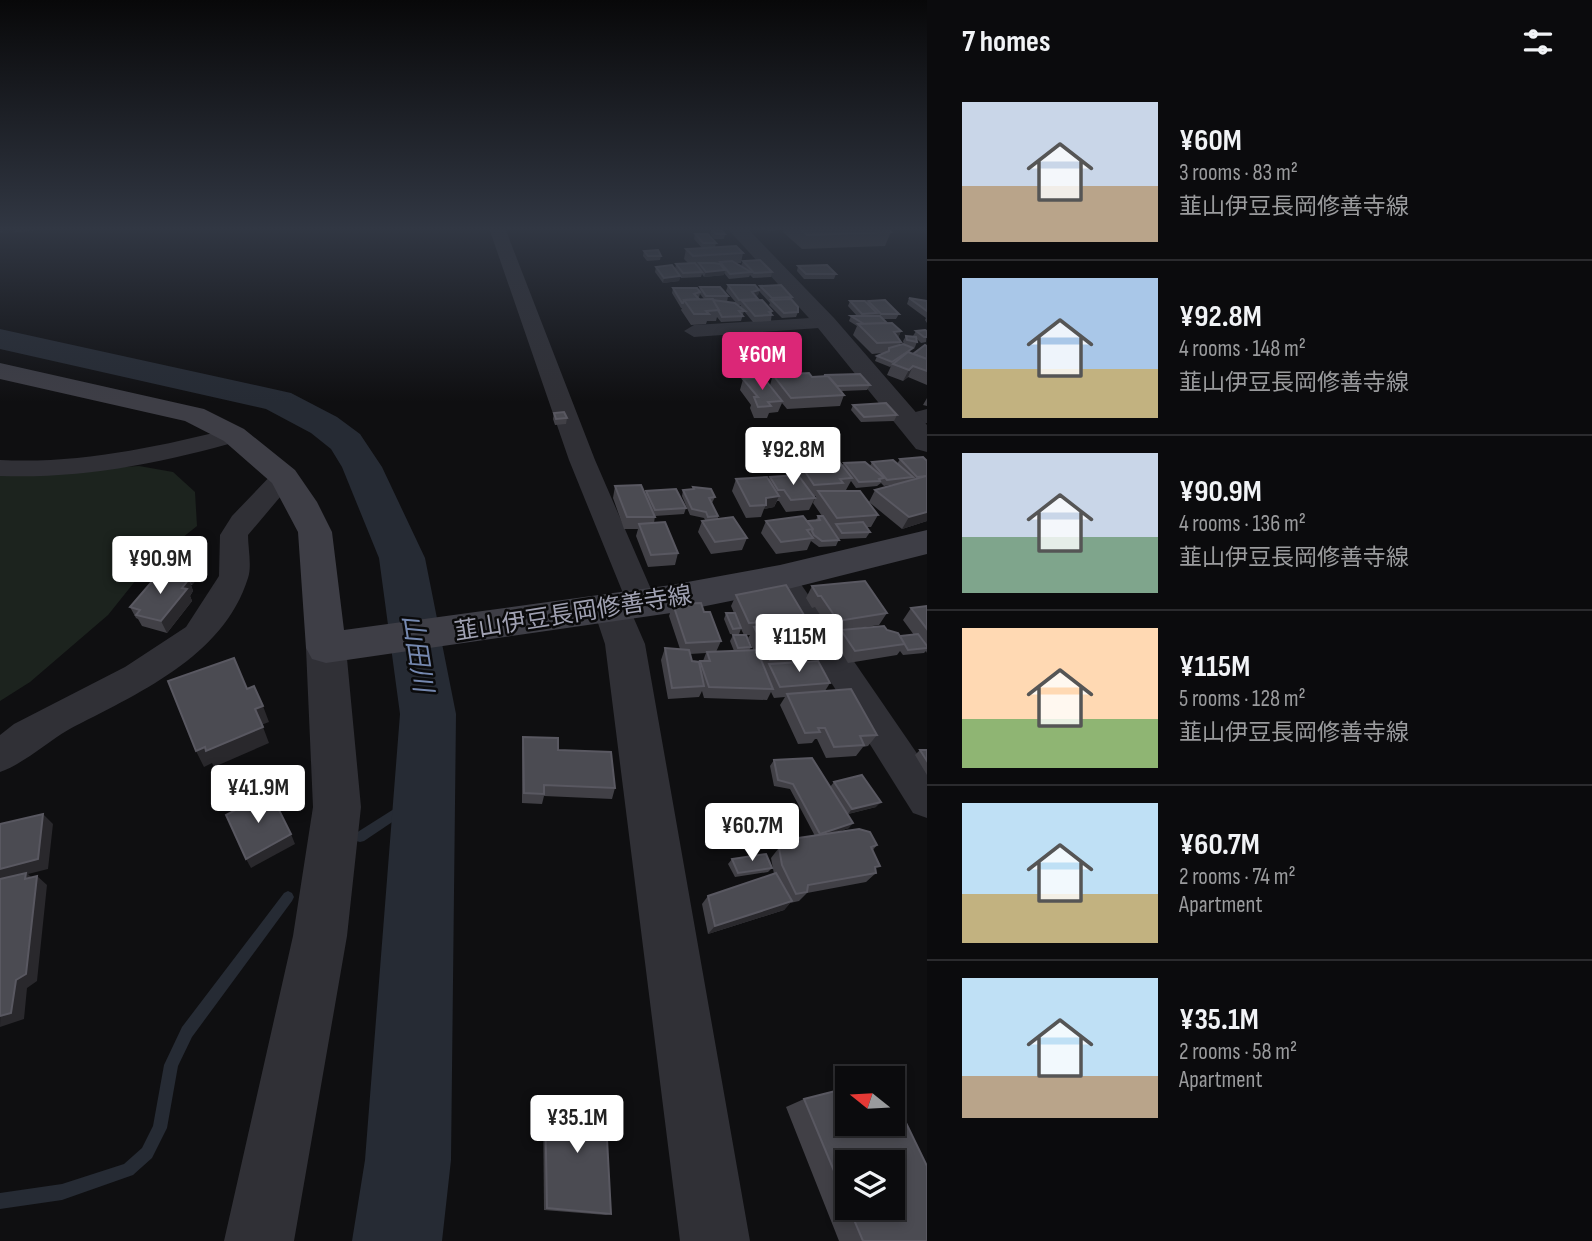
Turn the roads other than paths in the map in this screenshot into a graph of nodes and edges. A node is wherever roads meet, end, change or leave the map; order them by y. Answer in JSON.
{"nodes":[{"id":1,"x":518,"y":286,"type":"edge"},
{"id":2,"x":791,"y":286,"type":"edge"},
{"id":3,"x":827,"y":323,"type":"junction"},
{"id":4,"x":694,"y":331,"type":"dead end"},
{"id":5,"x":0,"y":371,"type":"edge"},
{"id":6,"x":918,"y":418,"type":"edge"},
{"id":7,"x":234,"y":435,"type":"junction"},
{"id":8,"x":927,"y":443,"type":"edge"},
{"id":9,"x":0,"y":468,"type":"edge"},
{"id":10,"x":284,"y":477,"type":"junction"},
{"id":11,"x":927,"y":542,"type":"edge"},
{"id":12,"x":780,"y":578,"type":"junction"},
{"id":13,"x":627,"y":606,"type":"junction"},
{"id":14,"x":337,"y":646,"type":"junction"},
{"id":15,"x":17,"y":734,"type":"edge"},
{"id":16,"x":0,"y":756,"type":"edge"},
{"id":17,"x":927,"y":800,"type":"edge"},
{"id":18,"x":259,"y":1241,"type":"edge"},
{"id":19,"x":715,"y":1241,"type":"edge"}],
"edges":[{"from":1,"to":13,"type":"street"},
{"from":2,"to":3,"type":"street"},
{"from":3,"to":4,"type":"street"},
{"from":3,"to":6,"type":"street"},
{"from":5,"to":7,"type":"main road"},
{"from":6,"to":8,"type":"street"},
{"from":7,"to":9,"type":"street"},
{"from":7,"to":10,"type":"main road"},
{"from":10,"to":14,"type":"main road"},
{"from":10,"to":15,"type":"street"},
{"from":11,"to":12,"type":"main road","name":"韮山伊豆長岡修善寺線"},
{"from":12,"to":13,"type":"main road","name":"韮山伊豆長岡修善寺線"},
{"from":12,"to":17,"type":"street"},
{"from":13,"to":14,"type":"main road","name":"韮山伊豆長岡修善寺線"},
{"from":13,"to":19,"type":"street"},
{"from":14,"to":18,"type":"street"},
{"from":15,"to":16,"type":"street"}]}
